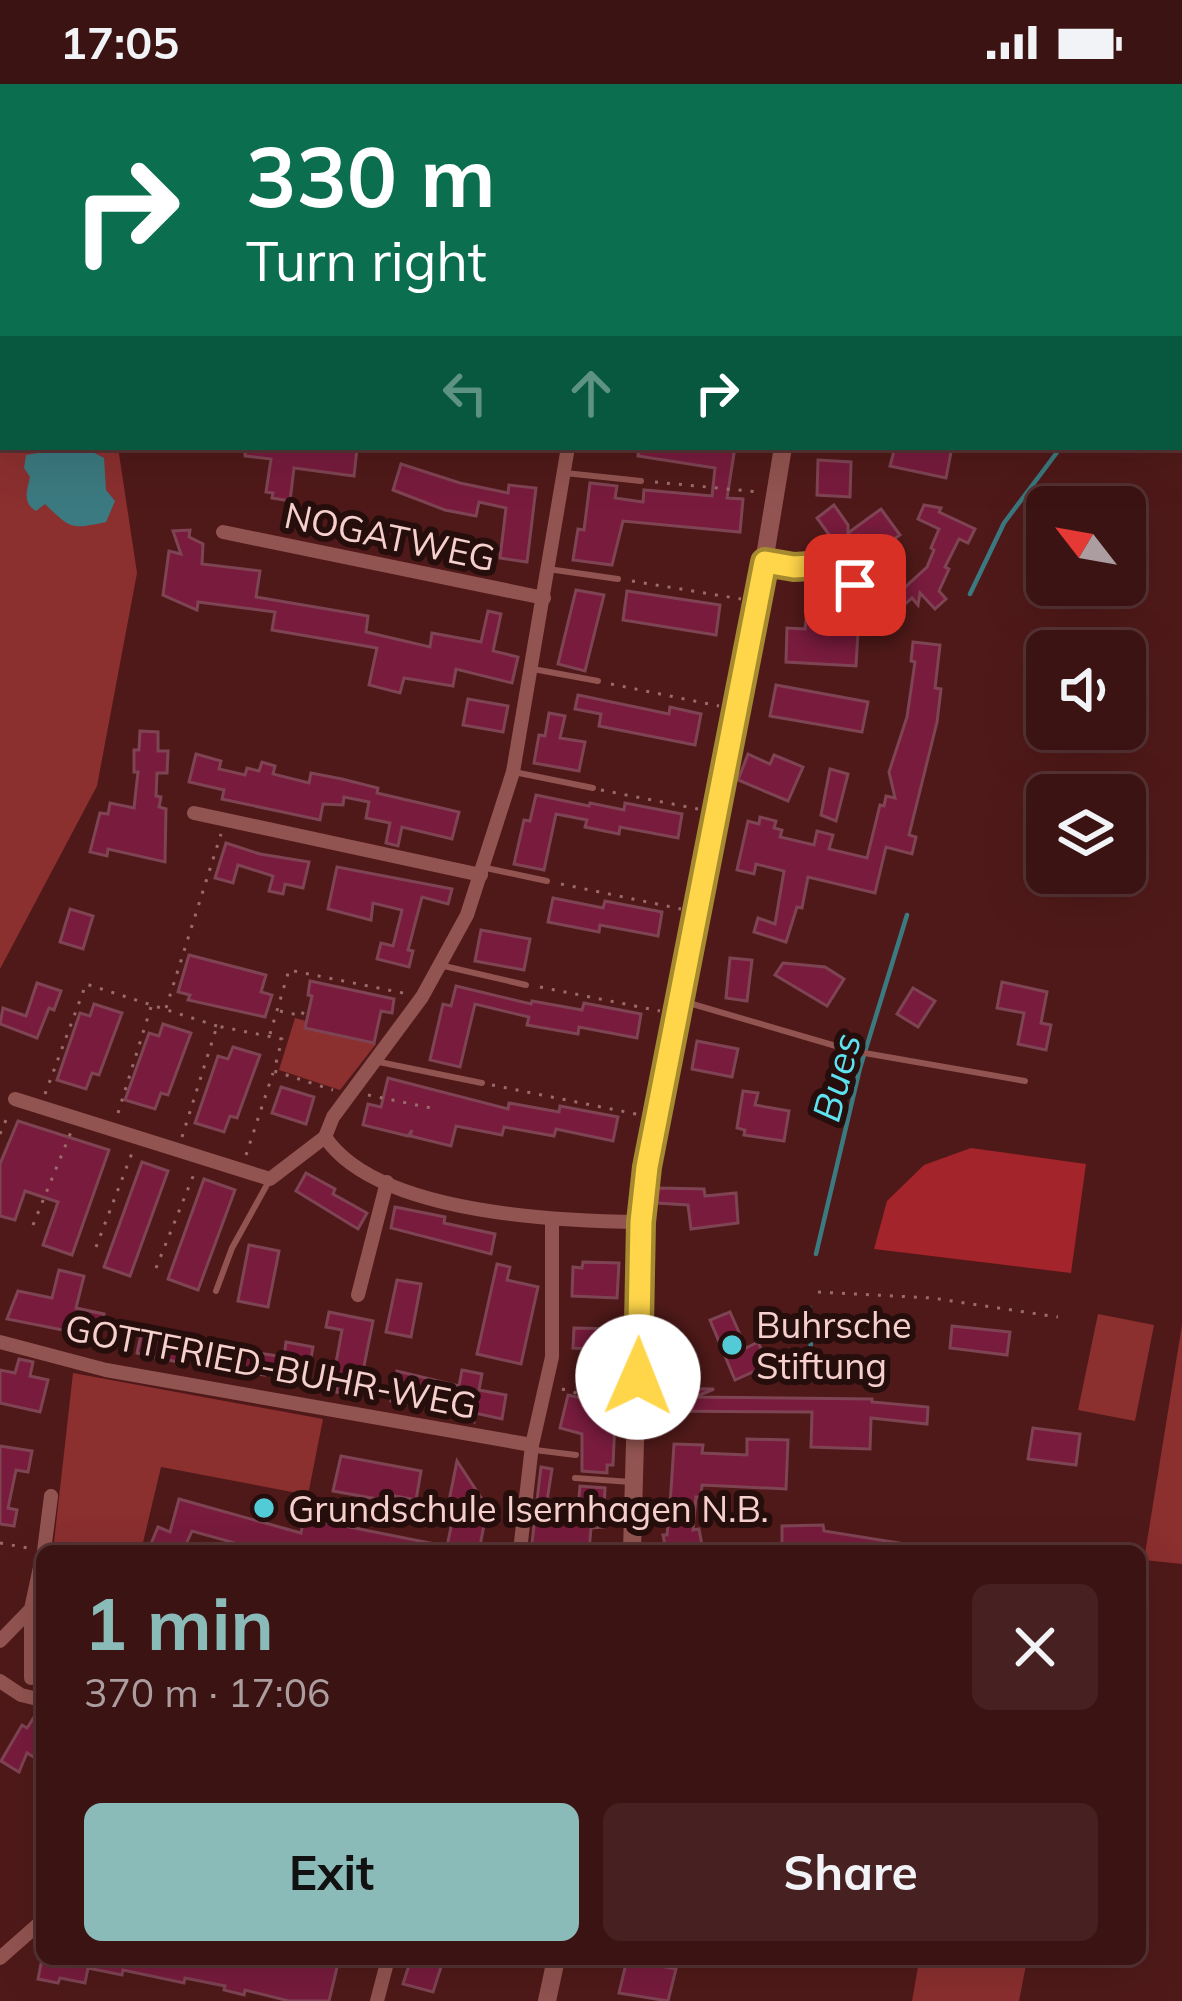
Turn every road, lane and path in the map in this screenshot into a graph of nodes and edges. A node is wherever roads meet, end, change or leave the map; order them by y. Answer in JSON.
{"nodes":[{"id":1,"x":568,"y":450,"type":"edge"},
{"id":2,"x":783,"y":450,"type":"edge"},
{"id":3,"x":566,"y":472,"type":"junction"},
{"id":4,"x":641,"y":481,"type":"joint"},
{"id":5,"x":776,"y":494,"type":"junction"},
{"id":6,"x":223,"y":532,"type":"dead end"},
{"id":7,"x":765,"y":562,"type":"junction"},
{"id":8,"x":903,"y":568,"type":"dead end"},
{"id":9,"x":548,"y":569,"type":"junction"},
{"id":10,"x":618,"y":579,"type":"joint"},
{"id":11,"x":544,"y":598,"type":"junction"},
{"id":12,"x":759,"y":602,"type":"junction"},
{"id":13,"x":533,"y":669,"type":"junction"},
{"id":14,"x":598,"y":681,"type":"joint"},
{"id":15,"x":739,"y":710,"type":"junction"},
{"id":16,"x":513,"y":772,"type":"junction"},
{"id":17,"x":592,"y":788,"type":"joint"},
{"id":18,"x":194,"y":813,"type":"dead end"},
{"id":19,"x":717,"y":813,"type":"junction"},
{"id":20,"x":225,"y":821,"type":"junction"},
{"id":21,"x":482,"y":871,"type":"junction"},
{"id":22,"x":548,"y":881,"type":"joint"},
{"id":23,"x":697,"y":912,"type":"junction"},
{"id":24,"x":440,"y":966,"type":"junction"},
{"id":25,"x":526,"y":985,"type":"joint"},
{"id":26,"x":422,"y":997,"type":"junction"},
{"id":27,"x":305,"y":1004,"type":"dead end"},
{"id":28,"x":152,"y":1006,"type":"junction"},
{"id":29,"x":677,"y":1007,"type":"junction"},
{"id":30,"x":166,"y":1010,"type":"junction"},
{"id":31,"x":277,"y":1011,"type":"junction"},
{"id":32,"x":217,"y":1026,"type":"junction"},
{"id":33,"x":270,"y":1036,"type":"junction"},
{"id":34,"x":374,"y":1061,"type":"junction"},
{"id":35,"x":274,"y":1071,"type":"junction"},
{"id":36,"x":1025,"y":1081,"type":"dead end"},
{"id":37,"x":482,"y":1083,"type":"joint"},
{"id":38,"x":351,"y":1094,"type":"junction"},
{"id":39,"x":15,"y":1099,"type":"joint"},
{"id":40,"x":41,"y":1107,"type":"junction"},
{"id":41,"x":436,"y":1109,"type":"dead end"},
{"id":42,"x":76,"y":1118,"type":"junction"},
{"id":43,"x":655,"y":1118,"type":"junction"},
{"id":44,"x":112,"y":1129,"type":"junction"},
{"id":45,"x":0,"y":1133,"type":"edge"},
{"id":46,"x":138,"y":1137,"type":"junction"},
{"id":47,"x":325,"y":1137,"type":"junction"},
{"id":48,"x":178,"y":1150,"type":"junction"},
{"id":49,"x":201,"y":1158,"type":"junction"},
{"id":50,"x":241,"y":1170,"type":"junction"},
{"id":51,"x":270,"y":1179,"type":"junction"},
{"id":52,"x":388,"y":1182,"type":"junction"},
{"id":53,"x":552,"y":1221,"type":"junction"},
{"id":54,"x":641,"y":1222,"type":"junction"},
{"id":55,"x":34,"y":1225,"type":"dead end"},
{"id":56,"x":96,"y":1247,"type":"dead end"},
{"id":57,"x":156,"y":1268,"type":"dead end"},
{"id":58,"x":216,"y":1292,"type":"dead end"},
{"id":59,"x":818,"y":1292,"type":"dead end"},
{"id":60,"x":358,"y":1295,"type":"dead end"},
{"id":61,"x":1058,"y":1317,"type":"dead end"},
{"id":62,"x":0,"y":1342,"type":"edge"},
{"id":63,"x":569,"y":1391,"type":"dead end"},
{"id":64,"x":638,"y":1409,"type":"junction"},
{"id":65,"x":532,"y":1448,"type":"junction"},
{"id":66,"x":576,"y":1455,"type":"dead end"},
{"id":67,"x":575,"y":1478,"type":"dead end"},
{"id":68,"x":635,"y":1483,"type":"junction"},
{"id":69,"x":51,"y":1496,"type":"dead end"},
{"id":70,"x":0,"y":1543,"type":"edge"},
{"id":71,"x":43,"y":1545,"type":"edge"},
{"id":72,"x":521,"y":1545,"type":"edge"},
{"id":73,"x":632,"y":1545,"type":"edge"},
{"id":74,"x":36,"y":1552,"type":"edge"},
{"id":75,"x":36,"y":1587,"type":"edge"},
{"id":76,"x":32,"y":1609,"type":"junction"},
{"id":77,"x":0,"y":1641,"type":"edge"},
{"id":78,"x":31,"y":1678,"type":"dead end"},
{"id":79,"x":0,"y":1681,"type":"edge"},
{"id":80,"x":36,"y":1699,"type":"edge"},
{"id":81,"x":36,"y":1926,"type":"edge"},
{"id":82,"x":0,"y":1958,"type":"edge"},
{"id":83,"x":386,"y":1965,"type":"edge"},
{"id":84,"x":555,"y":1965,"type":"edge"},
{"id":85,"x":377,"y":2001,"type":"edge"},
{"id":86,"x":547,"y":2001,"type":"edge"}],
"edges":[{"from":1,"to":3,"type":"street"},
{"from":2,"to":5,"type":"main road"},
{"from":3,"to":4,"type":"lane"},
{"from":3,"to":9,"type":"street"},
{"from":4,"to":5,"type":"path"},
{"from":5,"to":7,"type":"main road"},
{"from":6,"to":11,"type":"street","name":"NOGATWEG"},
{"from":7,"to":8,"type":"lane"},
{"from":7,"to":12,"type":"main road"},
{"from":9,"to":10,"type":"lane"},
{"from":9,"to":11,"type":"street"},
{"from":10,"to":12,"type":"path"},
{"from":11,"to":13,"type":"street"},
{"from":12,"to":15,"type":"main road"},
{"from":13,"to":14,"type":"lane"},
{"from":13,"to":16,"type":"street"},
{"from":14,"to":15,"type":"path"},
{"from":15,"to":19,"type":"main road"},
{"from":16,"to":17,"type":"lane"},
{"from":16,"to":21,"type":"street"},
{"from":17,"to":19,"type":"path"},
{"from":18,"to":20,"type":"street"},
{"from":19,"to":23,"type":"main road"},
{"from":20,"to":21,"type":"street"},
{"from":20,"to":30,"type":"path"},
{"from":21,"to":22,"type":"lane"},
{"from":21,"to":24,"type":"street"},
{"from":22,"to":23,"type":"path"},
{"from":23,"to":29,"type":"main road"},
{"from":24,"to":25,"type":"lane"},
{"from":24,"to":26,"type":"street"},
{"from":25,"to":29,"type":"path"},
{"from":26,"to":31,"type":"path"},
{"from":26,"to":34,"type":"street"},
{"from":27,"to":31,"type":"path"},
{"from":28,"to":30,"type":"path"},
{"from":28,"to":40,"type":"path"},
{"from":28,"to":44,"type":"path"},
{"from":29,"to":36,"type":"lane"},
{"from":29,"to":43,"type":"main road"},
{"from":30,"to":32,"type":"path"},
{"from":31,"to":33,"type":"path"},
{"from":32,"to":33,"type":"path"},
{"from":32,"to":48,"type":"path"},
{"from":33,"to":35,"type":"path"},
{"from":34,"to":37,"type":"lane"},
{"from":34,"to":38,"type":"street"},
{"from":35,"to":38,"type":"path"},
{"from":35,"to":50,"type":"path"},
{"from":37,"to":43,"type":"path"},
{"from":38,"to":41,"type":"path"},
{"from":38,"to":47,"type":"street"},
{"from":39,"to":40,"type":"street"},
{"from":39,"to":45,"type":"path"},
{"from":40,"to":42,"type":"street"},
{"from":42,"to":44,"type":"street"},
{"from":42,"to":55,"type":"path"},
{"from":43,"to":54,"type":"main road"},
{"from":44,"to":46,"type":"street"},
{"from":46,"to":48,"type":"street"},
{"from":46,"to":56,"type":"path"},
{"from":47,"to":51,"type":"street"},
{"from":47,"to":52,"type":"street"},
{"from":48,"to":49,"type":"street"},
{"from":49,"to":50,"type":"street"},
{"from":49,"to":57,"type":"path"},
{"from":50,"to":51,"type":"street"},
{"from":51,"to":58,"type":"lane"},
{"from":52,"to":53,"type":"street"},
{"from":52,"to":60,"type":"street"},
{"from":53,"to":54,"type":"street"},
{"from":53,"to":65,"type":"street"},
{"from":54,"to":64,"type":"main road"},
{"from":59,"to":61,"type":"path"},
{"from":62,"to":65,"type":"street","name":"GOTTFRIED-BUHR-WEG"},
{"from":63,"to":64,"type":"path"},
{"from":64,"to":68,"type":"main road"},
{"from":65,"to":66,"type":"lane"},
{"from":65,"to":72,"type":"street"},
{"from":67,"to":68,"type":"lane"},
{"from":68,"to":73,"type":"main road"},
{"from":69,"to":71,"type":"street"},
{"from":70,"to":74,"type":"path"},
{"from":75,"to":76,"type":"street"},
{"from":76,"to":77,"type":"street"},
{"from":76,"to":78,"type":"street"},
{"from":79,"to":80,"type":"street"},
{"from":81,"to":82,"type":"street"},
{"from":83,"to":85,"type":"street"},
{"from":84,"to":86,"type":"main road"}]}
